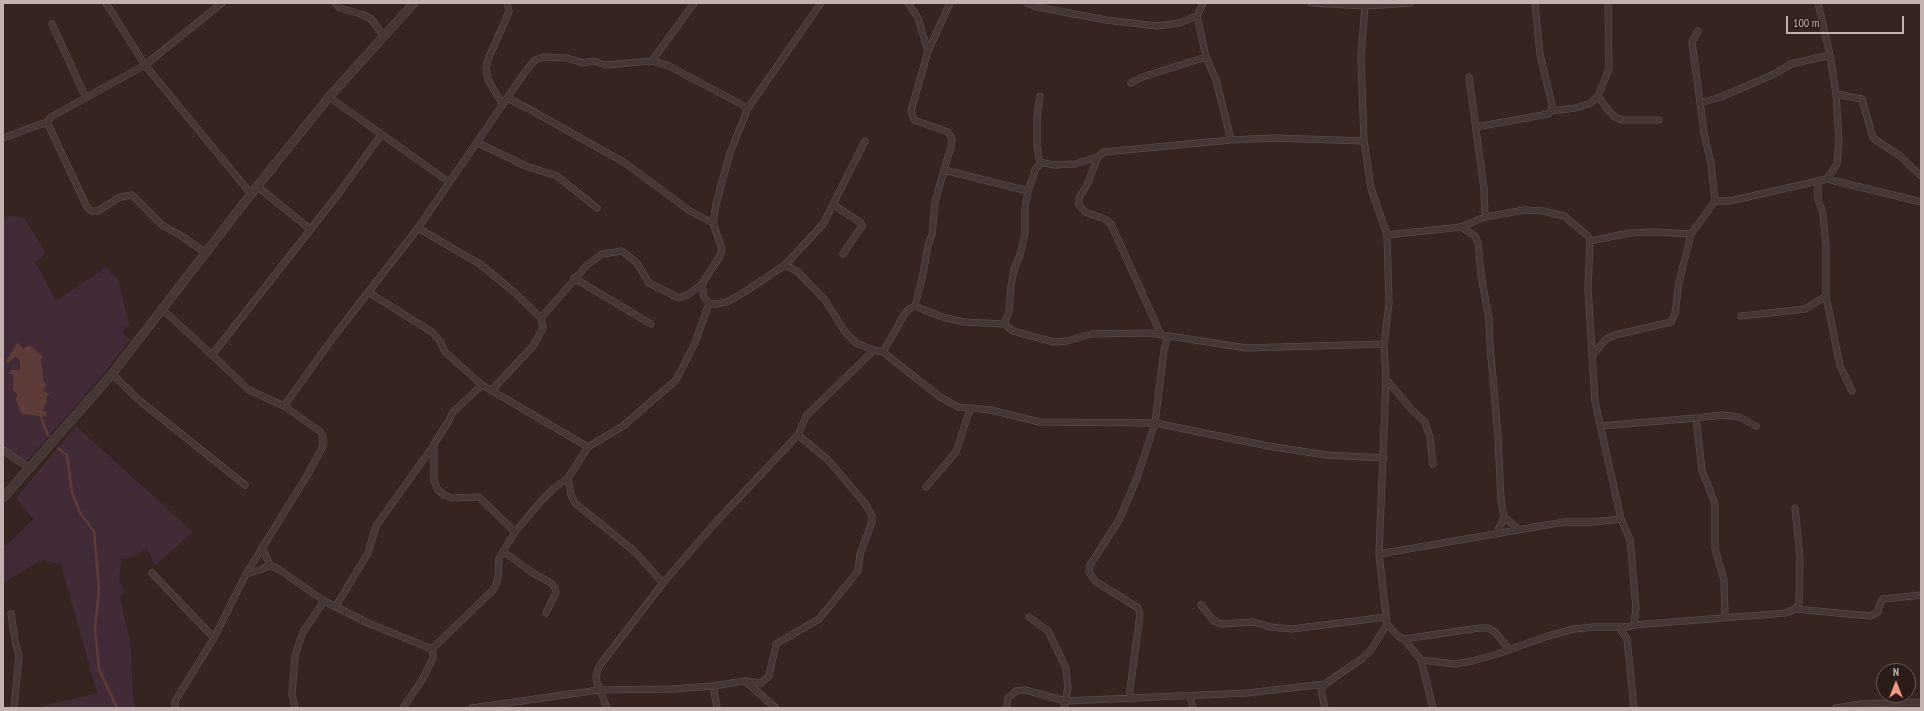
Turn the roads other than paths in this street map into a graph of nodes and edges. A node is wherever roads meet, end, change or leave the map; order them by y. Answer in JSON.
{"nodes":[{"id":1,"x":106,"y":3,"type":"edge"},
{"id":2,"x":222,"y":3,"type":"edge"},
{"id":3,"x":335,"y":3,"type":"edge"},
{"id":4,"x":414,"y":3,"type":"edge"},
{"id":5,"x":507,"y":3,"type":"edge"},
{"id":6,"x":694,"y":3,"type":"edge"},
{"id":7,"x":821,"y":3,"type":"edge"},
{"id":8,"x":908,"y":3,"type":"edge"},
{"id":9,"x":950,"y":3,"type":"edge"},
{"id":10,"x":1027,"y":3,"type":"edge"},
{"id":11,"x":1203,"y":3,"type":"edge"},
{"id":12,"x":1311,"y":3,"type":"edge"},
{"id":13,"x":1410,"y":3,"type":"edge"},
{"id":14,"x":1534,"y":3,"type":"edge"},
{"id":15,"x":1608,"y":3,"type":"edge"},
{"id":16,"x":1818,"y":3,"type":"edge"},
{"id":17,"x":1365,"y":6,"type":"junction"},
{"id":18,"x":1197,"y":16,"type":"junction"},
{"id":19,"x":52,"y":24,"type":"dead end"},
{"id":20,"x":1698,"y":31,"type":"dead end"},
{"id":21,"x":384,"y":36,"type":"junction"},
{"id":22,"x":928,"y":51,"type":"junction"},
{"id":23,"x":1830,"y":55,"type":"junction"},
{"id":24,"x":1206,"y":57,"type":"junction"},
{"id":25,"x":652,"y":60,"type":"junction"},
{"id":26,"x":145,"y":65,"type":"junction"},
{"id":27,"x":1469,"y":77,"type":"dead end"},
{"id":28,"x":1131,"y":83,"type":"dead end"},
{"id":29,"x":1836,"y":94,"type":"junction"},
{"id":30,"x":1040,"y":96,"type":"dead end"},
{"id":31,"x":1598,"y":96,"type":"junction"},
{"id":32,"x":330,"y":97,"type":"junction"},
{"id":33,"x":86,"y":98,"type":"junction"},
{"id":34,"x":507,"y":98,"type":"junction"},
{"id":35,"x":1700,"y":104,"type":"junction"},
{"id":36,"x":503,"y":106,"type":"junction"},
{"id":37,"x":748,"y":108,"type":"junction"},
{"id":38,"x":1551,"y":111,"type":"junction"},
{"id":39,"x":1659,"y":120,"type":"dead end"},
{"id":40,"x":47,"y":122,"type":"junction"},
{"id":41,"x":1476,"y":127,"type":"junction"},
{"id":42,"x":381,"y":134,"type":"junction"},
{"id":43,"x":3,"y":138,"type":"edge"},
{"id":44,"x":1231,"y":140,"type":"junction"},
{"id":45,"x":865,"y":141,"type":"dead end"},
{"id":46,"x":1364,"y":141,"type":"junction"},
{"id":47,"x":478,"y":143,"type":"junction"},
{"id":48,"x":1098,"y":157,"type":"junction"},
{"id":49,"x":1040,"y":164,"type":"junction"},
{"id":50,"x":944,"y":170,"type":"junction"},
{"id":51,"x":1921,"y":176,"type":"edge"},
{"id":52,"x":1827,"y":179,"type":"junction"},
{"id":53,"x":1818,"y":181,"type":"junction"},
{"id":54,"x":449,"y":182,"type":"junction"},
{"id":55,"x":258,"y":187,"type":"junction"},
{"id":56,"x":1028,"y":191,"type":"junction"},
{"id":57,"x":251,"y":194,"type":"junction"},
{"id":58,"x":1715,"y":201,"type":"junction"},
{"id":59,"x":1921,"y":202,"type":"edge"},
{"id":60,"x":834,"y":205,"type":"junction"},
{"id":61,"x":597,"y":208,"type":"dead end"},
{"id":62,"x":1485,"y":217,"type":"junction"},
{"id":63,"x":713,"y":223,"type":"junction"},
{"id":64,"x":1460,"y":227,"type":"junction"},
{"id":65,"x":418,"y":228,"type":"junction"},
{"id":66,"x":310,"y":229,"type":"junction"},
{"id":67,"x":1691,"y":234,"type":"junction"},
{"id":68,"x":1387,"y":235,"type":"junction"},
{"id":69,"x":1590,"y":242,"type":"junction"},
{"id":70,"x":206,"y":253,"type":"junction"},
{"id":71,"x":843,"y":254,"type":"dead end"},
{"id":72,"x":785,"y":265,"type":"junction"},
{"id":73,"x":574,"y":278,"type":"junction"},
{"id":74,"x":702,"y":284,"type":"junction"},
{"id":75,"x":368,"y":292,"type":"junction"},
{"id":76,"x":1826,"y":296,"type":"junction"},
{"id":77,"x":709,"y":303,"type":"junction"},
{"id":78,"x":915,"y":306,"type":"junction"},
{"id":79,"x":163,"y":310,"type":"junction"},
{"id":80,"x":1741,"y":316,"type":"dead end"},
{"id":81,"x":541,"y":318,"type":"junction"},
{"id":82,"x":651,"y":324,"type":"dead end"},
{"id":83,"x":1004,"y":324,"type":"junction"},
{"id":84,"x":1161,"y":334,"type":"junction"},
{"id":85,"x":1168,"y":336,"type":"junction"},
{"id":86,"x":1384,"y":344,"type":"junction"},
{"id":87,"x":874,"y":350,"type":"junction"},
{"id":88,"x":883,"y":352,"type":"junction"},
{"id":89,"x":212,"y":355,"type":"junction"},
{"id":90,"x":1592,"y":356,"type":"junction"},
{"id":91,"x":112,"y":374,"type":"junction"},
{"id":92,"x":1386,"y":379,"type":"junction"},
{"id":93,"x":482,"y":385,"type":"junction"},
{"id":94,"x":491,"y":391,"type":"junction"},
{"id":95,"x":1852,"y":392,"type":"dead end"},
{"id":96,"x":284,"y":406,"type":"junction"},
{"id":97,"x":970,"y":409,"type":"junction"},
{"id":98,"x":1696,"y":418,"type":"junction"},
{"id":99,"x":1155,"y":423,"type":"junction"},
{"id":100,"x":1601,"y":426,"type":"junction"},
{"id":101,"x":1756,"y":426,"type":"dead end"},
{"id":102,"x":798,"y":435,"type":"junction"},
{"id":103,"x":434,"y":444,"type":"junction"},
{"id":104,"x":588,"y":447,"type":"junction"},
{"id":105,"x":3,"y":450,"type":"edge"},
{"id":106,"x":1384,"y":458,"type":"junction"},
{"id":107,"x":1433,"y":464,"type":"dead end"},
{"id":108,"x":29,"y":468,"type":"junction"},
{"id":109,"x":568,"y":478,"type":"junction"},
{"id":110,"x":245,"y":485,"type":"dead end"},
{"id":111,"x":926,"y":487,"type":"dead end"},
{"id":112,"x":3,"y":498,"type":"edge"},
{"id":113,"x":1795,"y":508,"type":"dead end"},
{"id":114,"x":1504,"y":517,"type":"junction"},
{"id":115,"x":1621,"y":519,"type":"junction"},
{"id":116,"x":1518,"y":529,"type":"junction"},
{"id":117,"x":515,"y":532,"type":"junction"},
{"id":118,"x":1497,"y":533,"type":"junction"},
{"id":119,"x":262,"y":547,"type":"junction"},
{"id":120,"x":504,"y":552,"type":"junction"},
{"id":121,"x":1379,"y":554,"type":"junction"},
{"id":122,"x":270,"y":565,"type":"junction"},
{"id":123,"x":152,"y":573,"type":"dead end"},
{"id":124,"x":246,"y":574,"type":"junction"},
{"id":125,"x":663,"y":583,"type":"junction"},
{"id":126,"x":1921,"y":595,"type":"edge"},
{"id":127,"x":324,"y":601,"type":"junction"},
{"id":128,"x":1201,"y":605,"type":"dead end"},
{"id":129,"x":336,"y":606,"type":"junction"},
{"id":130,"x":1795,"y":610,"type":"junction"},
{"id":131,"x":546,"y":613,"type":"dead end"},
{"id":132,"x":11,"y":614,"type":"dead end"},
{"id":133,"x":1029,"y":617,"type":"dead end"},
{"id":134,"x":1725,"y":617,"type":"junction"},
{"id":135,"x":1386,"y":621,"type":"junction"},
{"id":136,"x":1634,"y":624,"type":"junction"},
{"id":137,"x":1619,"y":627,"type":"junction"},
{"id":138,"x":214,"y":638,"type":"junction"},
{"id":139,"x":1404,"y":639,"type":"junction"},
{"id":140,"x":432,"y":649,"type":"junction"},
{"id":141,"x":1509,"y":649,"type":"junction"},
{"id":142,"x":1421,"y":660,"type":"junction"},
{"id":143,"x":745,"y":682,"type":"junction"},
{"id":144,"x":1325,"y":684,"type":"junction"},
{"id":145,"x":713,"y":686,"type":"junction"},
{"id":146,"x":599,"y":690,"type":"junction"},
{"id":147,"x":1190,"y":696,"type":"junction"},
{"id":148,"x":1129,"y":698,"type":"junction"},
{"id":149,"x":1066,"y":701,"type":"junction"},
{"id":150,"x":1921,"y":702,"type":"edge"},
{"id":151,"x":14,"y":708,"type":"edge"},
{"id":152,"x":175,"y":708,"type":"edge"},
{"id":153,"x":295,"y":708,"type":"edge"},
{"id":154,"x":403,"y":708,"type":"edge"},
{"id":155,"x":472,"y":708,"type":"edge"},
{"id":156,"x":607,"y":708,"type":"edge"},
{"id":157,"x":717,"y":708,"type":"edge"},
{"id":158,"x":776,"y":708,"type":"edge"},
{"id":159,"x":1006,"y":708,"type":"edge"},
{"id":160,"x":1064,"y":708,"type":"edge"},
{"id":161,"x":1192,"y":708,"type":"edge"},
{"id":162,"x":1325,"y":708,"type":"edge"},
{"id":163,"x":1433,"y":708,"type":"edge"},
{"id":164,"x":1634,"y":708,"type":"edge"},
{"id":165,"x":1836,"y":708,"type":"edge"}],
"edges":[{"from":1,"to":26,"type":"street"},
{"from":2,"to":26,"type":"street"},
{"from":3,"to":21,"type":"street"},
{"from":4,"to":21,"type":"street"},
{"from":5,"to":36,"type":"street"},
{"from":6,"to":25,"type":"street"},
{"from":7,"to":37,"type":"street"},
{"from":8,"to":22,"type":"street"},
{"from":9,"to":22,"type":"street"},
{"from":10,"to":18,"type":"street"},
{"from":11,"to":18,"type":"street"},
{"from":12,"to":17,"type":"street"},
{"from":13,"to":17,"type":"street"},
{"from":14,"to":38,"type":"street"},
{"from":15,"to":31,"type":"street"},
{"from":16,"to":23,"type":"street"},
{"from":17,"to":46,"type":"street"},
{"from":18,"to":24,"type":"street"},
{"from":19,"to":33,"type":"street"},
{"from":20,"to":35,"type":"street"},
{"from":21,"to":32,"type":"street"},
{"from":22,"to":50,"type":"street"},
{"from":23,"to":29,"type":"street"},
{"from":23,"to":35,"type":"street"},
{"from":24,"to":28,"type":"street"},
{"from":24,"to":44,"type":"street"},
{"from":25,"to":34,"type":"street"},
{"from":25,"to":37,"type":"street"},
{"from":26,"to":33,"type":"street"},
{"from":26,"to":57,"type":"street"},
{"from":27,"to":41,"type":"street"},
{"from":29,"to":51,"type":"street"},
{"from":29,"to":52,"type":"street"},
{"from":30,"to":49,"type":"street"},
{"from":31,"to":38,"type":"street"},
{"from":31,"to":39,"type":"street"},
{"from":32,"to":42,"type":"street"},
{"from":32,"to":55,"type":"street"},
{"from":33,"to":40,"type":"street"},
{"from":34,"to":36,"type":"street"},
{"from":34,"to":63,"type":"street"},
{"from":35,"to":58,"type":"street"},
{"from":36,"to":47,"type":"street"},
{"from":37,"to":63,"type":"street"},
{"from":38,"to":41,"type":"street"},
{"from":40,"to":43,"type":"street"},
{"from":40,"to":70,"type":"street"},
{"from":41,"to":62,"type":"street"},
{"from":42,"to":54,"type":"street"},
{"from":42,"to":66,"type":"street"},
{"from":44,"to":46,"type":"street"},
{"from":44,"to":48,"type":"street"},
{"from":45,"to":60,"type":"street"},
{"from":46,"to":68,"type":"street"},
{"from":47,"to":54,"type":"street"},
{"from":47,"to":61,"type":"street"},
{"from":48,"to":49,"type":"street"},
{"from":48,"to":84,"type":"street"},
{"from":49,"to":56,"type":"street"},
{"from":50,"to":56,"type":"street"},
{"from":50,"to":78,"type":"street"},
{"from":52,"to":53,"type":"street"},
{"from":52,"to":59,"type":"street"},
{"from":53,"to":58,"type":"street"},
{"from":53,"to":76,"type":"street"},
{"from":54,"to":65,"type":"street"},
{"from":55,"to":57,"type":"street"},
{"from":55,"to":66,"type":"street"},
{"from":56,"to":83,"type":"street"},
{"from":57,"to":70,"type":"street"},
{"from":58,"to":67,"type":"street"},
{"from":60,"to":71,"type":"street"},
{"from":60,"to":72,"type":"street"},
{"from":62,"to":64,"type":"street"},
{"from":62,"to":69,"type":"street"},
{"from":63,"to":74,"type":"street"},
{"from":64,"to":68,"type":"street"},
{"from":64,"to":114,"type":"street"},
{"from":65,"to":75,"type":"street"},
{"from":65,"to":81,"type":"street"},
{"from":66,"to":89,"type":"street"},
{"from":67,"to":69,"type":"street"},
{"from":67,"to":90,"type":"street"},
{"from":68,"to":86,"type":"street"},
{"from":69,"to":90,"type":"street"},
{"from":70,"to":79,"type":"street"},
{"from":72,"to":77,"type":"street"},
{"from":72,"to":87,"type":"street"},
{"from":73,"to":74,"type":"street"},
{"from":73,"to":81,"type":"street"},
{"from":73,"to":82,"type":"street"},
{"from":74,"to":77,"type":"street"},
{"from":75,"to":93,"type":"street"},
{"from":75,"to":96,"type":"street"},
{"from":76,"to":80,"type":"street"},
{"from":76,"to":95,"type":"street"},
{"from":77,"to":104,"type":"street"},
{"from":78,"to":83,"type":"street"},
{"from":78,"to":88,"type":"street"},
{"from":79,"to":89,"type":"street"},
{"from":79,"to":91,"type":"street"},
{"from":81,"to":94,"type":"street"},
{"from":83,"to":84,"type":"street"},
{"from":84,"to":85,"type":"street"},
{"from":85,"to":86,"type":"street"},
{"from":85,"to":99,"type":"street"},
{"from":86,"to":92,"type":"street"},
{"from":87,"to":88,"type":"street"},
{"from":87,"to":102,"type":"street"},
{"from":88,"to":97,"type":"street"},
{"from":89,"to":96,"type":"street"},
{"from":90,"to":100,"type":"street"},
{"from":91,"to":108,"type":"street"},
{"from":91,"to":110,"type":"street"},
{"from":92,"to":106,"type":"street"},
{"from":92,"to":107,"type":"street"},
{"from":93,"to":94,"type":"street"},
{"from":93,"to":103,"type":"street"},
{"from":94,"to":104,"type":"street"},
{"from":96,"to":119,"type":"street"},
{"from":97,"to":99,"type":"street"},
{"from":97,"to":111,"type":"street"},
{"from":98,"to":100,"type":"street"},
{"from":98,"to":101,"type":"street"},
{"from":98,"to":134,"type":"street"},
{"from":99,"to":106,"type":"street"},
{"from":99,"to":148,"type":"street"},
{"from":100,"to":115,"type":"street"},
{"from":102,"to":125,"type":"street"},
{"from":102,"to":143,"type":"street"},
{"from":103,"to":117,"type":"street"},
{"from":103,"to":129,"type":"street"},
{"from":104,"to":109,"type":"street"},
{"from":105,"to":108,"type":"street"},
{"from":106,"to":121,"type":"street"},
{"from":108,"to":112,"type":"street"},
{"from":109,"to":117,"type":"street"},
{"from":109,"to":125,"type":"street"},
{"from":113,"to":130,"type":"street"},
{"from":114,"to":116,"type":"street"},
{"from":114,"to":118,"type":"street"},
{"from":115,"to":116,"type":"street"},
{"from":115,"to":136,"type":"street"},
{"from":116,"to":118,"type":"street"},
{"from":117,"to":120,"type":"street"},
{"from":118,"to":121,"type":"street"},
{"from":119,"to":122,"type":"street"},
{"from":119,"to":124,"type":"street"},
{"from":120,"to":131,"type":"street"},
{"from":120,"to":140,"type":"street"},
{"from":121,"to":135,"type":"street"},
{"from":122,"to":124,"type":"street"},
{"from":122,"to":127,"type":"street"},
{"from":123,"to":138,"type":"street"},
{"from":124,"to":138,"type":"street"},
{"from":125,"to":146,"type":"street"},
{"from":126,"to":130,"type":"street"},
{"from":127,"to":129,"type":"street"},
{"from":127,"to":153,"type":"street"},
{"from":128,"to":135,"type":"street"},
{"from":129,"to":140,"type":"street"},
{"from":130,"to":134,"type":"street"},
{"from":132,"to":151,"type":"street"},
{"from":133,"to":149,"type":"street"},
{"from":134,"to":136,"type":"street"},
{"from":135,"to":139,"type":"street"},
{"from":135,"to":144,"type":"street"},
{"from":136,"to":137,"type":"street"},
{"from":137,"to":141,"type":"street"},
{"from":137,"to":164,"type":"street"},
{"from":138,"to":152,"type":"street"},
{"from":139,"to":141,"type":"street"},
{"from":139,"to":142,"type":"street"},
{"from":140,"to":154,"type":"street"},
{"from":141,"to":142,"type":"street"},
{"from":142,"to":163,"type":"street"},
{"from":143,"to":145,"type":"street"},
{"from":143,"to":158,"type":"street"},
{"from":144,"to":147,"type":"street"},
{"from":144,"to":162,"type":"street"},
{"from":145,"to":146,"type":"street"},
{"from":145,"to":157,"type":"street"},
{"from":146,"to":155,"type":"street"},
{"from":146,"to":156,"type":"street"},
{"from":147,"to":148,"type":"street"},
{"from":147,"to":161,"type":"street"},
{"from":148,"to":149,"type":"street"},
{"from":149,"to":159,"type":"street"},
{"from":149,"to":160,"type":"street"},
{"from":150,"to":165,"type":"street"}]}
